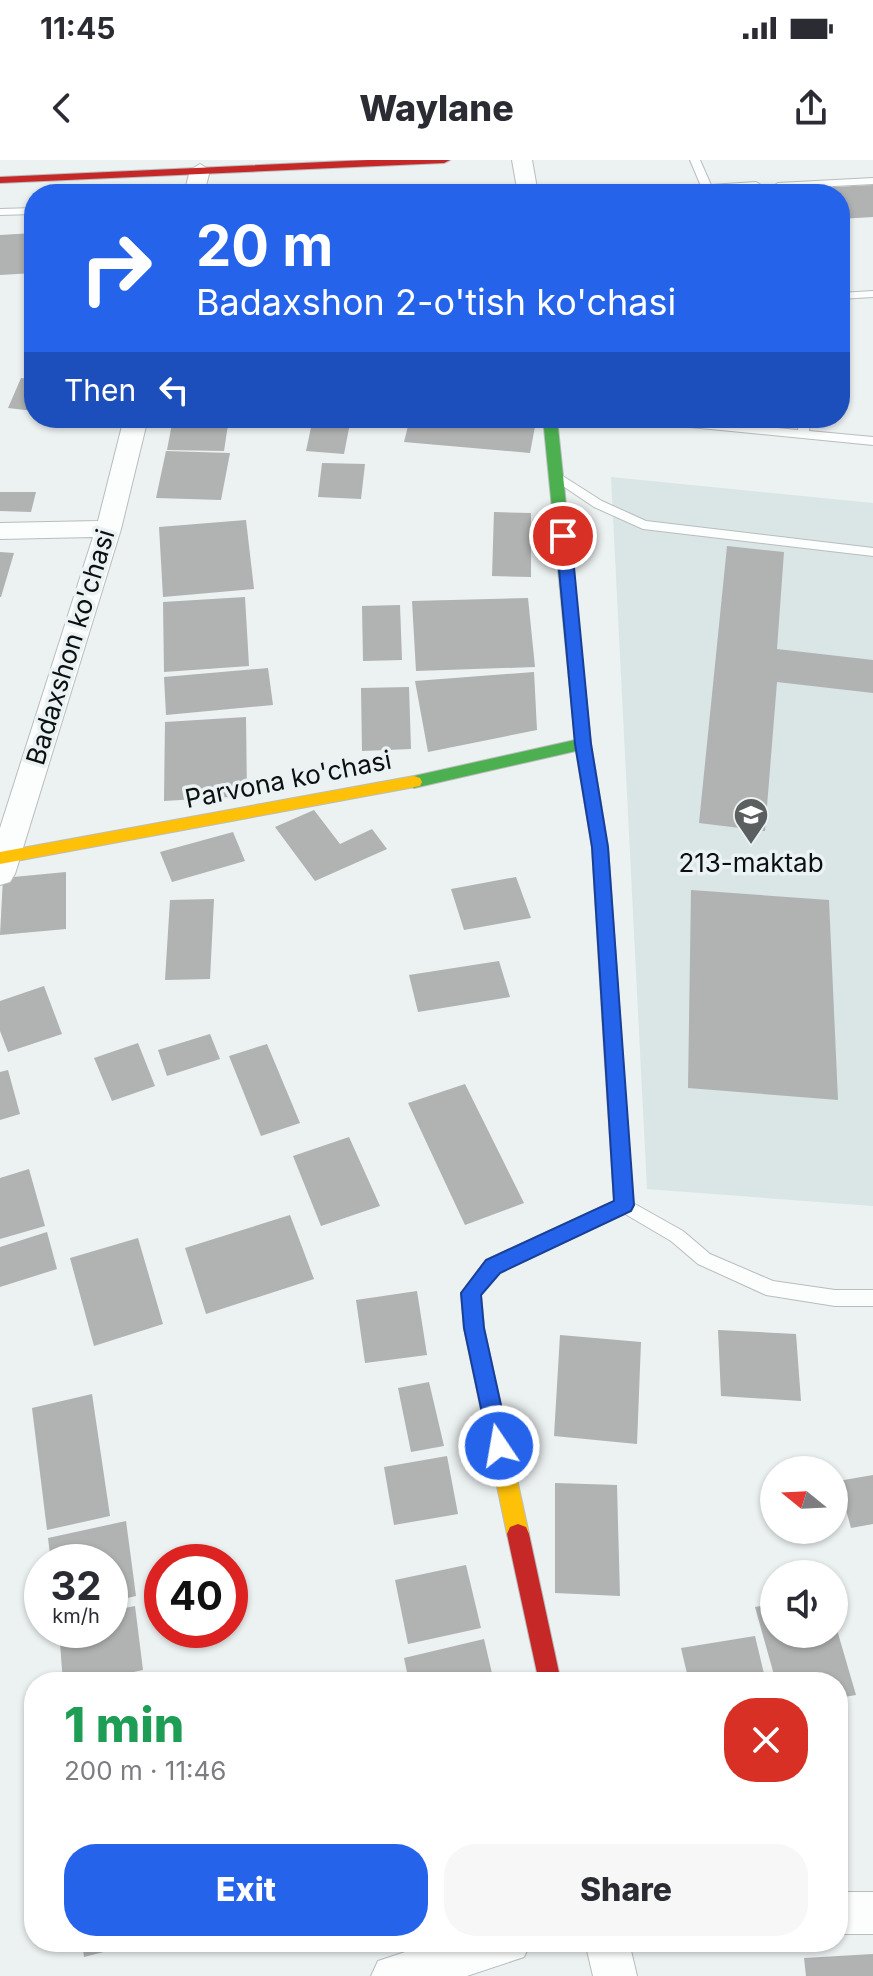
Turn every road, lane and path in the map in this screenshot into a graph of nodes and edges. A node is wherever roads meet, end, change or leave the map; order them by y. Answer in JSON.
{"nodes":[{"id":1,"x":444,"y":160,"type":"edge"},
{"id":2,"x":522,"y":160,"type":"edge"},
{"id":3,"x":695,"y":160,"type":"edge"},
{"id":4,"x":200,"y":170,"type":"junction"},
{"id":5,"x":0,"y":180,"type":"edge"},
{"id":6,"x":873,"y":181,"type":"edge"},
{"id":7,"x":196,"y":184,"type":"edge"},
{"id":8,"x":526,"y":184,"type":"edge"},
{"id":9,"x":705,"y":184,"type":"edge"},
{"id":10,"x":816,"y":184,"type":"edge"},
{"id":11,"x":24,"y":211,"type":"edge"},
{"id":12,"x":0,"y":212,"type":"edge"},
{"id":13,"x":873,"y":294,"type":"edge"},
{"id":14,"x":850,"y":295,"type":"edge"},
{"id":15,"x":133,"y":428,"type":"edge"},
{"id":16,"x":551,"y":428,"type":"edge"},
{"id":17,"x":742,"y":428,"type":"edge"},
{"id":18,"x":804,"y":428,"type":"edge"},
{"id":19,"x":803,"y":434,"type":"junction"},
{"id":20,"x":873,"y":441,"type":"edge"},
{"id":21,"x":558,"y":477,"type":"junction"},
{"id":22,"x":108,"y":529,"type":"junction"},
{"id":23,"x":0,"y":531,"type":"edge"},
{"id":24,"x":873,"y":552,"type":"edge"},
{"id":25,"x":583,"y":744,"type":"junction"},
{"id":26,"x":1,"y":863,"type":"edge"},
{"id":27,"x":624,"y":1205,"type":"junction"},
{"id":28,"x":873,"y":1298,"type":"edge"},
{"id":29,"x":548,"y":1672,"type":"edge"},
{"id":30,"x":848,"y":1913,"type":"edge"},
{"id":31,"x":873,"y":1913,"type":"edge"},
{"id":32,"x":475,"y":1952,"type":"edge"},
{"id":33,"x":609,"y":1952,"type":"edge"},
{"id":34,"x":393,"y":1976,"type":"edge"},
{"id":35,"x":615,"y":1976,"type":"edge"}],
"edges":[{"from":1,"to":4,"type":"street"},
{"from":2,"to":8,"type":"street"},
{"from":3,"to":9,"type":"lane"},
{"from":4,"to":5,"type":"street"},
{"from":4,"to":7,"type":"street"},
{"from":6,"to":10,"type":"lane"},
{"from":11,"to":12,"type":"lane"},
{"from":13,"to":14,"type":"lane"},
{"from":15,"to":22,"type":"street","name":"Badaxshon ko'chasi"},
{"from":16,"to":21,"type":"street"},
{"from":17,"to":19,"type":"lane"},
{"from":18,"to":19,"type":"lane"},
{"from":19,"to":20,"type":"lane"},
{"from":21,"to":24,"type":"lane"},
{"from":21,"to":25,"type":"street"},
{"from":22,"to":23,"type":"street"},
{"from":22,"to":26,"type":"street","name":"Badaxshon ko'chasi"},
{"from":25,"to":26,"type":"street","name":"Parvona ko'chasi"},
{"from":25,"to":27,"type":"street"},
{"from":27,"to":28,"type":"lane"},
{"from":27,"to":29,"type":"street"},
{"from":30,"to":31,"type":"street"},
{"from":32,"to":34,"type":"street"},
{"from":33,"to":35,"type":"street"}]}
